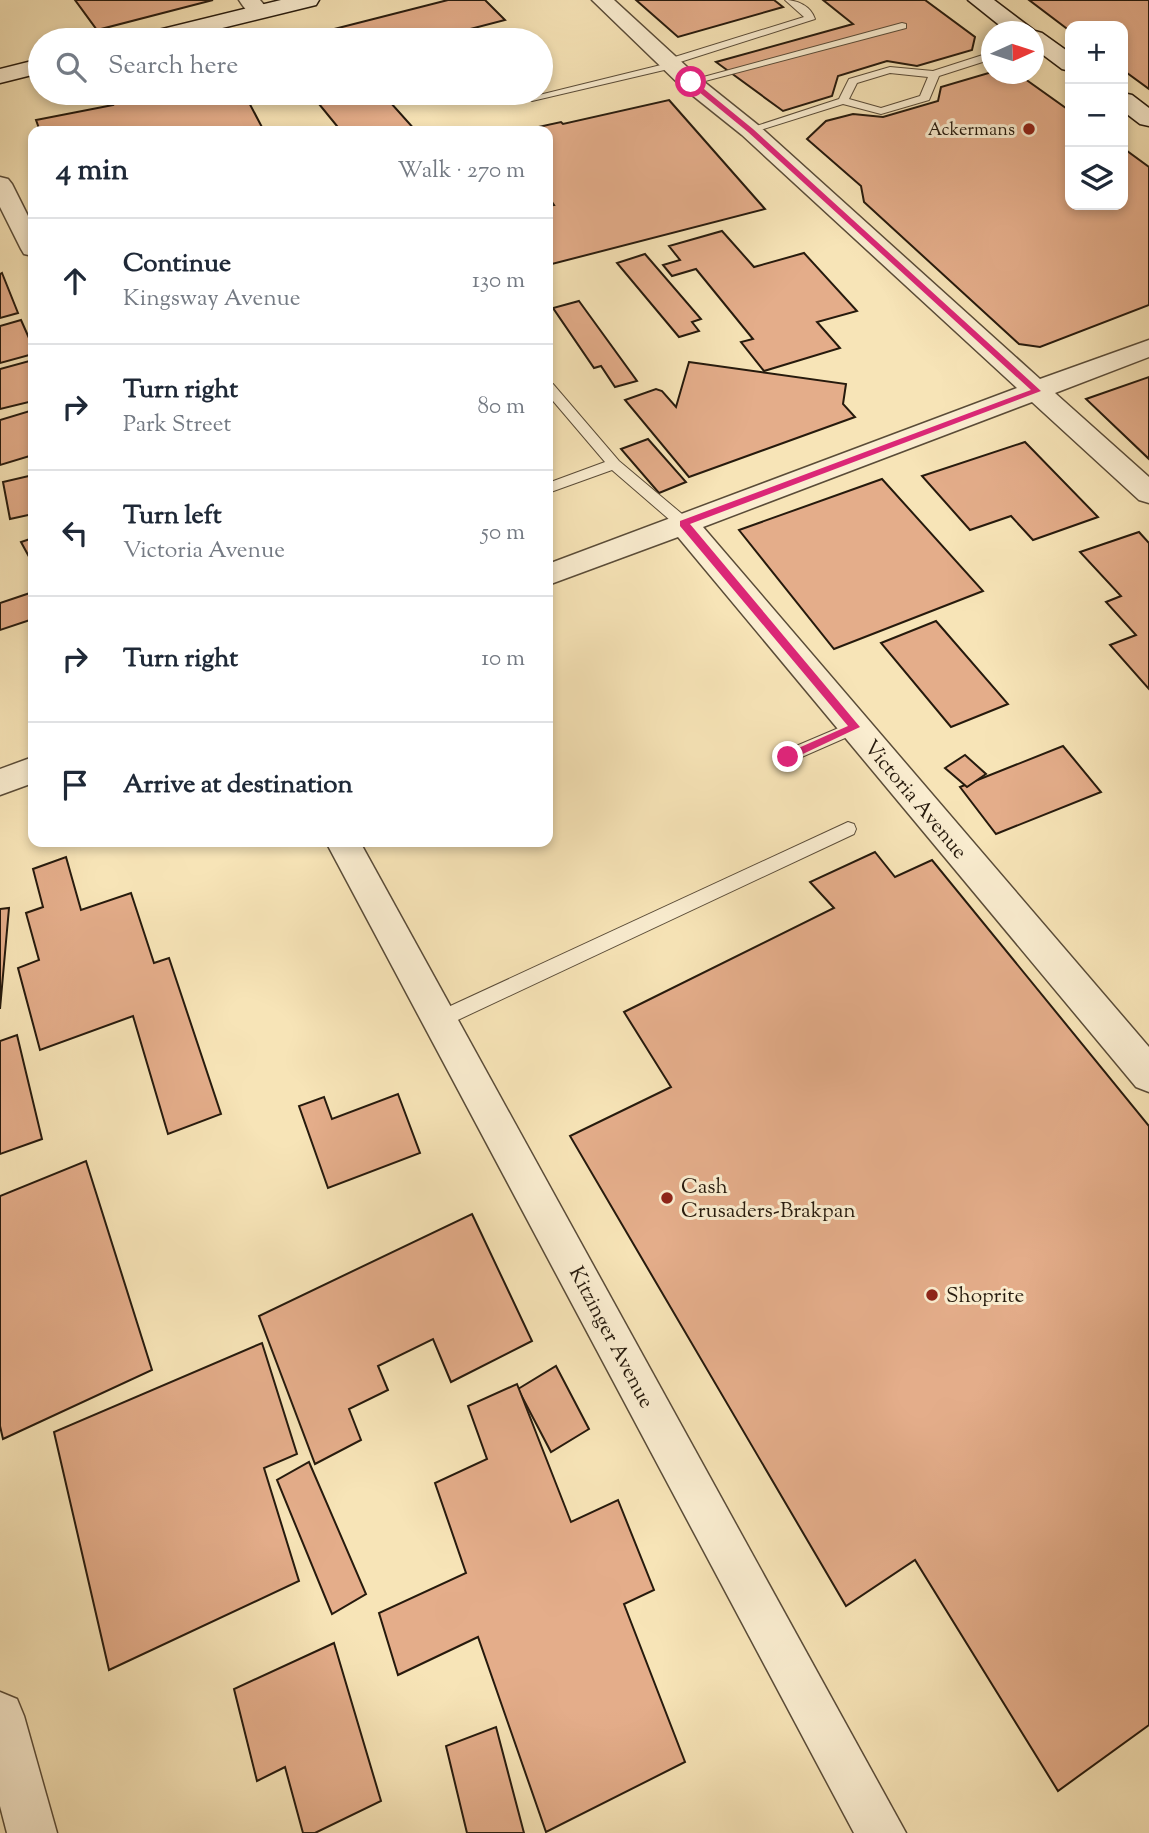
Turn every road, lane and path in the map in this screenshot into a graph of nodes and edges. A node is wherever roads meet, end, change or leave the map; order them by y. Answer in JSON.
{"nodes":[{"id":1,"x":308,"y":0,"type":"edge"},
{"id":2,"x":602,"y":0,"type":"edge"},
{"id":3,"x":790,"y":0,"type":"edge"},
{"id":4,"x":979,"y":0,"type":"edge"},
{"id":5,"x":254,"y":6,"type":"edge"},
{"id":6,"x":1008,"y":21,"type":"edge"},
{"id":7,"x":902,"y":26,"type":"dead end"},
{"id":8,"x":184,"y":28,"type":"edge"},
{"id":9,"x":1044,"y":46,"type":"edge"},
{"id":10,"x":981,"y":59,"type":"edge"},
{"id":11,"x":1065,"y":61,"type":"edge"},
{"id":12,"x":671,"y":64,"type":"junction"},
{"id":13,"x":28,"y":69,"type":"edge"},
{"id":14,"x":934,"y":74,"type":"junction"},
{"id":15,"x":0,"y":76,"type":"edge"},
{"id":16,"x":691,"y":82,"type":"junction"},
{"id":17,"x":553,"y":93,"type":"edge"},
{"id":18,"x":843,"y":101,"type":"junction"},
{"id":19,"x":1128,"y":103,"type":"edge"},
{"id":20,"x":1149,"y":118,"type":"edge"},
{"id":21,"x":750,"y":130,"type":"junction"},
{"id":22,"x":0,"y":184,"type":"edge"},
{"id":23,"x":28,"y":239,"type":"edge"},
{"id":24,"x":1149,"y":348,"type":"edge"},
{"id":25,"x":1037,"y":391,"type":"junction"},
{"id":26,"x":553,"y":393,"type":"edge"},
{"id":27,"x":614,"y":464,"type":"junction"},
{"id":28,"x":553,"y":486,"type":"edge"},
{"id":29,"x":1149,"y":493,"type":"edge"},
{"id":30,"x":683,"y":523,"type":"junction"},
{"id":31,"x":553,"y":573,"type":"edge"},
{"id":32,"x":855,"y":727,"type":"junction"},
{"id":33,"x":788,"y":757,"type":"dead end"},
{"id":34,"x":28,"y":772,"type":"edge"},
{"id":35,"x":0,"y":782,"type":"edge"},
{"id":36,"x":848,"y":829,"type":"dead end"},
{"id":37,"x":346,"y":847,"type":"edge"},
{"id":38,"x":439,"y":1020,"type":"junction"},
{"id":39,"x":1149,"y":1075,"type":"edge"},
{"id":40,"x":0,"y":1716,"type":"edge"},
{"id":41,"x":32,"y":1833,"type":"edge"},
{"id":42,"x":881,"y":1833,"type":"edge"}],
"edges":[{"from":1,"to":5,"type":"main road"},
{"from":2,"to":12,"type":"street"},
{"from":3,"to":12,"type":"lane"},
{"from":4,"to":6,"type":"main road"},
{"from":5,"to":8,"type":"main road"},
{"from":7,"to":16,"type":"lane"},
{"from":9,"to":11,"type":"main road"},
{"from":10,"to":14,"type":"lane"},
{"from":12,"to":16,"type":"street"},
{"from":12,"to":17,"type":"lane"},
{"from":13,"to":15,"type":"main road"},
{"from":14,"to":18,"type":"lane"},
{"from":14,"to":18,"type":"lane"},
{"from":16,"to":21,"type":"street"},
{"from":18,"to":21,"type":"lane"},
{"from":19,"to":20,"type":"main road"},
{"from":21,"to":25,"type":"street"},
{"from":22,"to":23,"type":"street"},
{"from":24,"to":25,"type":"street"},
{"from":25,"to":29,"type":"street"},
{"from":25,"to":30,"type":"street"},
{"from":26,"to":27,"type":"lane"},
{"from":27,"to":28,"type":"lane"},
{"from":27,"to":30,"type":"lane"},
{"from":30,"to":31,"type":"street"},
{"from":30,"to":32,"type":"street","name":"Victoria Avenue"},
{"from":32,"to":33,"type":"lane"},
{"from":32,"to":39,"type":"street","name":"Victoria Avenue"},
{"from":34,"to":35,"type":"street"},
{"from":36,"to":38,"type":"lane"},
{"from":37,"to":38,"type":"street","name":"Kitzinger Avenue"},
{"from":38,"to":42,"type":"street","name":"Kitzinger Avenue"},
{"from":40,"to":41,"type":"street"}]}
